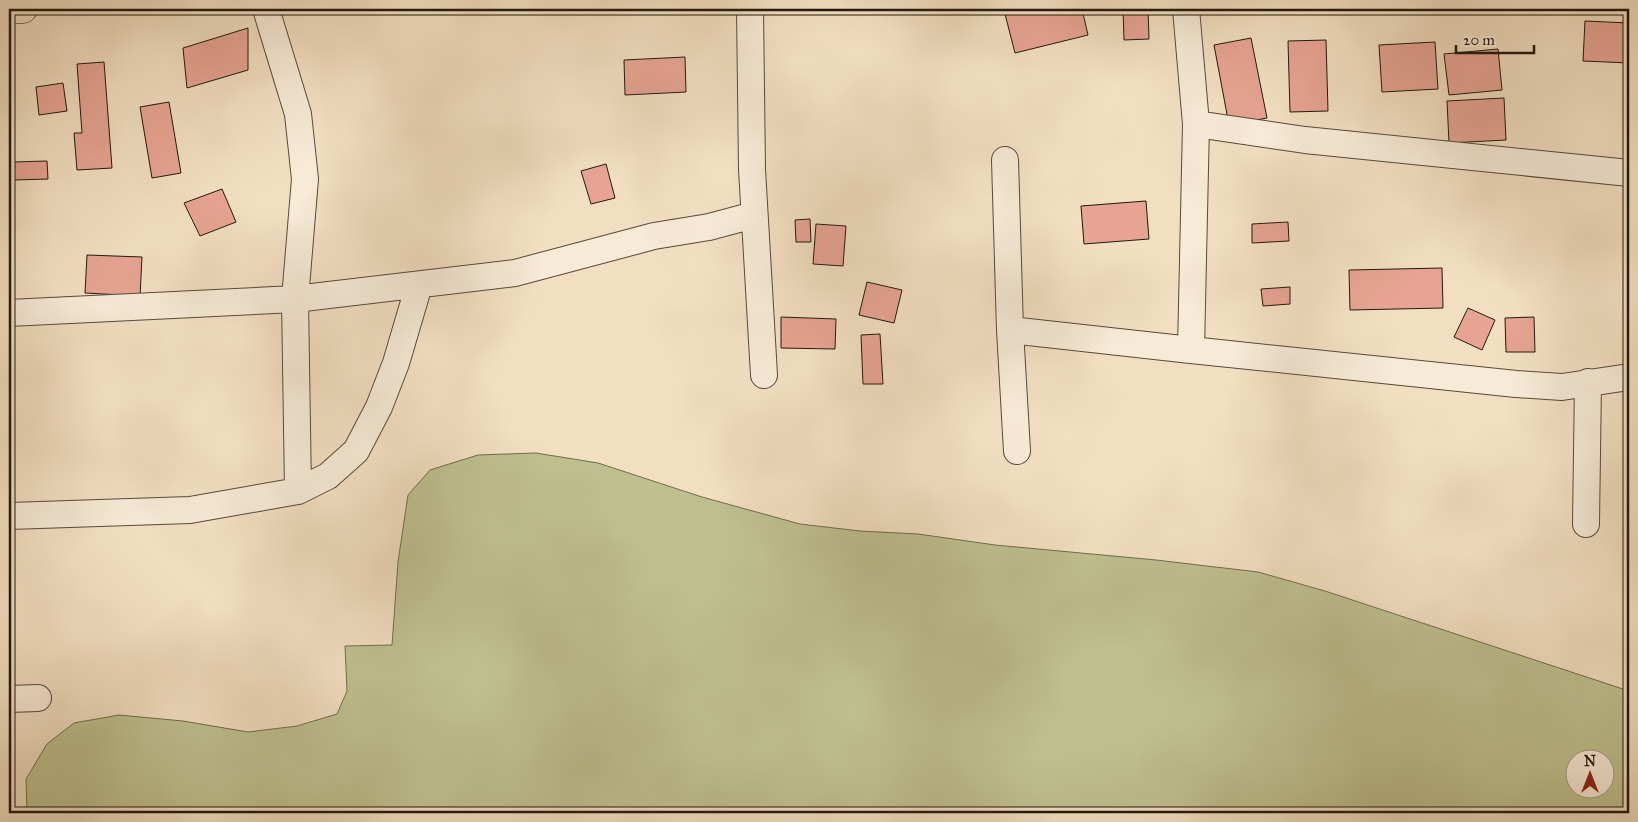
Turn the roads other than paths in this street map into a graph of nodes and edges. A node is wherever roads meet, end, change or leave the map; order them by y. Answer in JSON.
{"nodes":[{"id":1,"x":22,"y":9,"type":"edge"},
{"id":2,"x":266,"y":9,"type":"edge"},
{"id":3,"x":750,"y":9,"type":"edge"},
{"id":4,"x":1186,"y":9,"type":"edge"},
{"id":5,"x":9,"y":10,"type":"edge"},
{"id":6,"x":1196,"y":124,"type":"junction"},
{"id":7,"x":1005,"y":160,"type":"dead end"},
{"id":8,"x":1629,"y":173,"type":"edge"},
{"id":9,"x":754,"y":215,"type":"junction"},
{"id":10,"x":419,"y":285,"type":"junction"},
{"id":11,"x":295,"y":299,"type":"junction"},
{"id":12,"x":9,"y":313,"type":"edge"},
{"id":13,"x":1010,"y":330,"type":"junction"},
{"id":14,"x":1191,"y":350,"type":"junction"},
{"id":15,"x":764,"y":375,"type":"dead end"},
{"id":16,"x":1629,"y":378,"type":"edge"},
{"id":17,"x":1588,"y":382,"type":"junction"},
{"id":18,"x":1017,"y":450,"type":"dead end"},
{"id":19,"x":298,"y":492,"type":"junction"},
{"id":20,"x":9,"y":516,"type":"edge"},
{"id":21,"x":1586,"y":524,"type":"dead end"},
{"id":22,"x":38,"y":698,"type":"dead end"},
{"id":23,"x":9,"y":699,"type":"edge"}],
"edges":[{"from":1,"to":5,"type":"main road"},
{"from":2,"to":11,"type":"street"},
{"from":3,"to":9,"type":"street"},
{"from":4,"to":6,"type":"street"},
{"from":6,"to":8,"type":"street"},
{"from":6,"to":14,"type":"street"},
{"from":7,"to":13,"type":"street"},
{"from":9,"to":10,"type":"street"},
{"from":9,"to":15,"type":"street"},
{"from":10,"to":11,"type":"street"},
{"from":10,"to":19,"type":"street"},
{"from":11,"to":12,"type":"street"},
{"from":11,"to":19,"type":"street"},
{"from":13,"to":14,"type":"street"},
{"from":13,"to":18,"type":"street"},
{"from":14,"to":17,"type":"street"},
{"from":16,"to":17,"type":"street"},
{"from":17,"to":21,"type":"street"},
{"from":19,"to":20,"type":"street"},
{"from":22,"to":23,"type":"street"}]}
